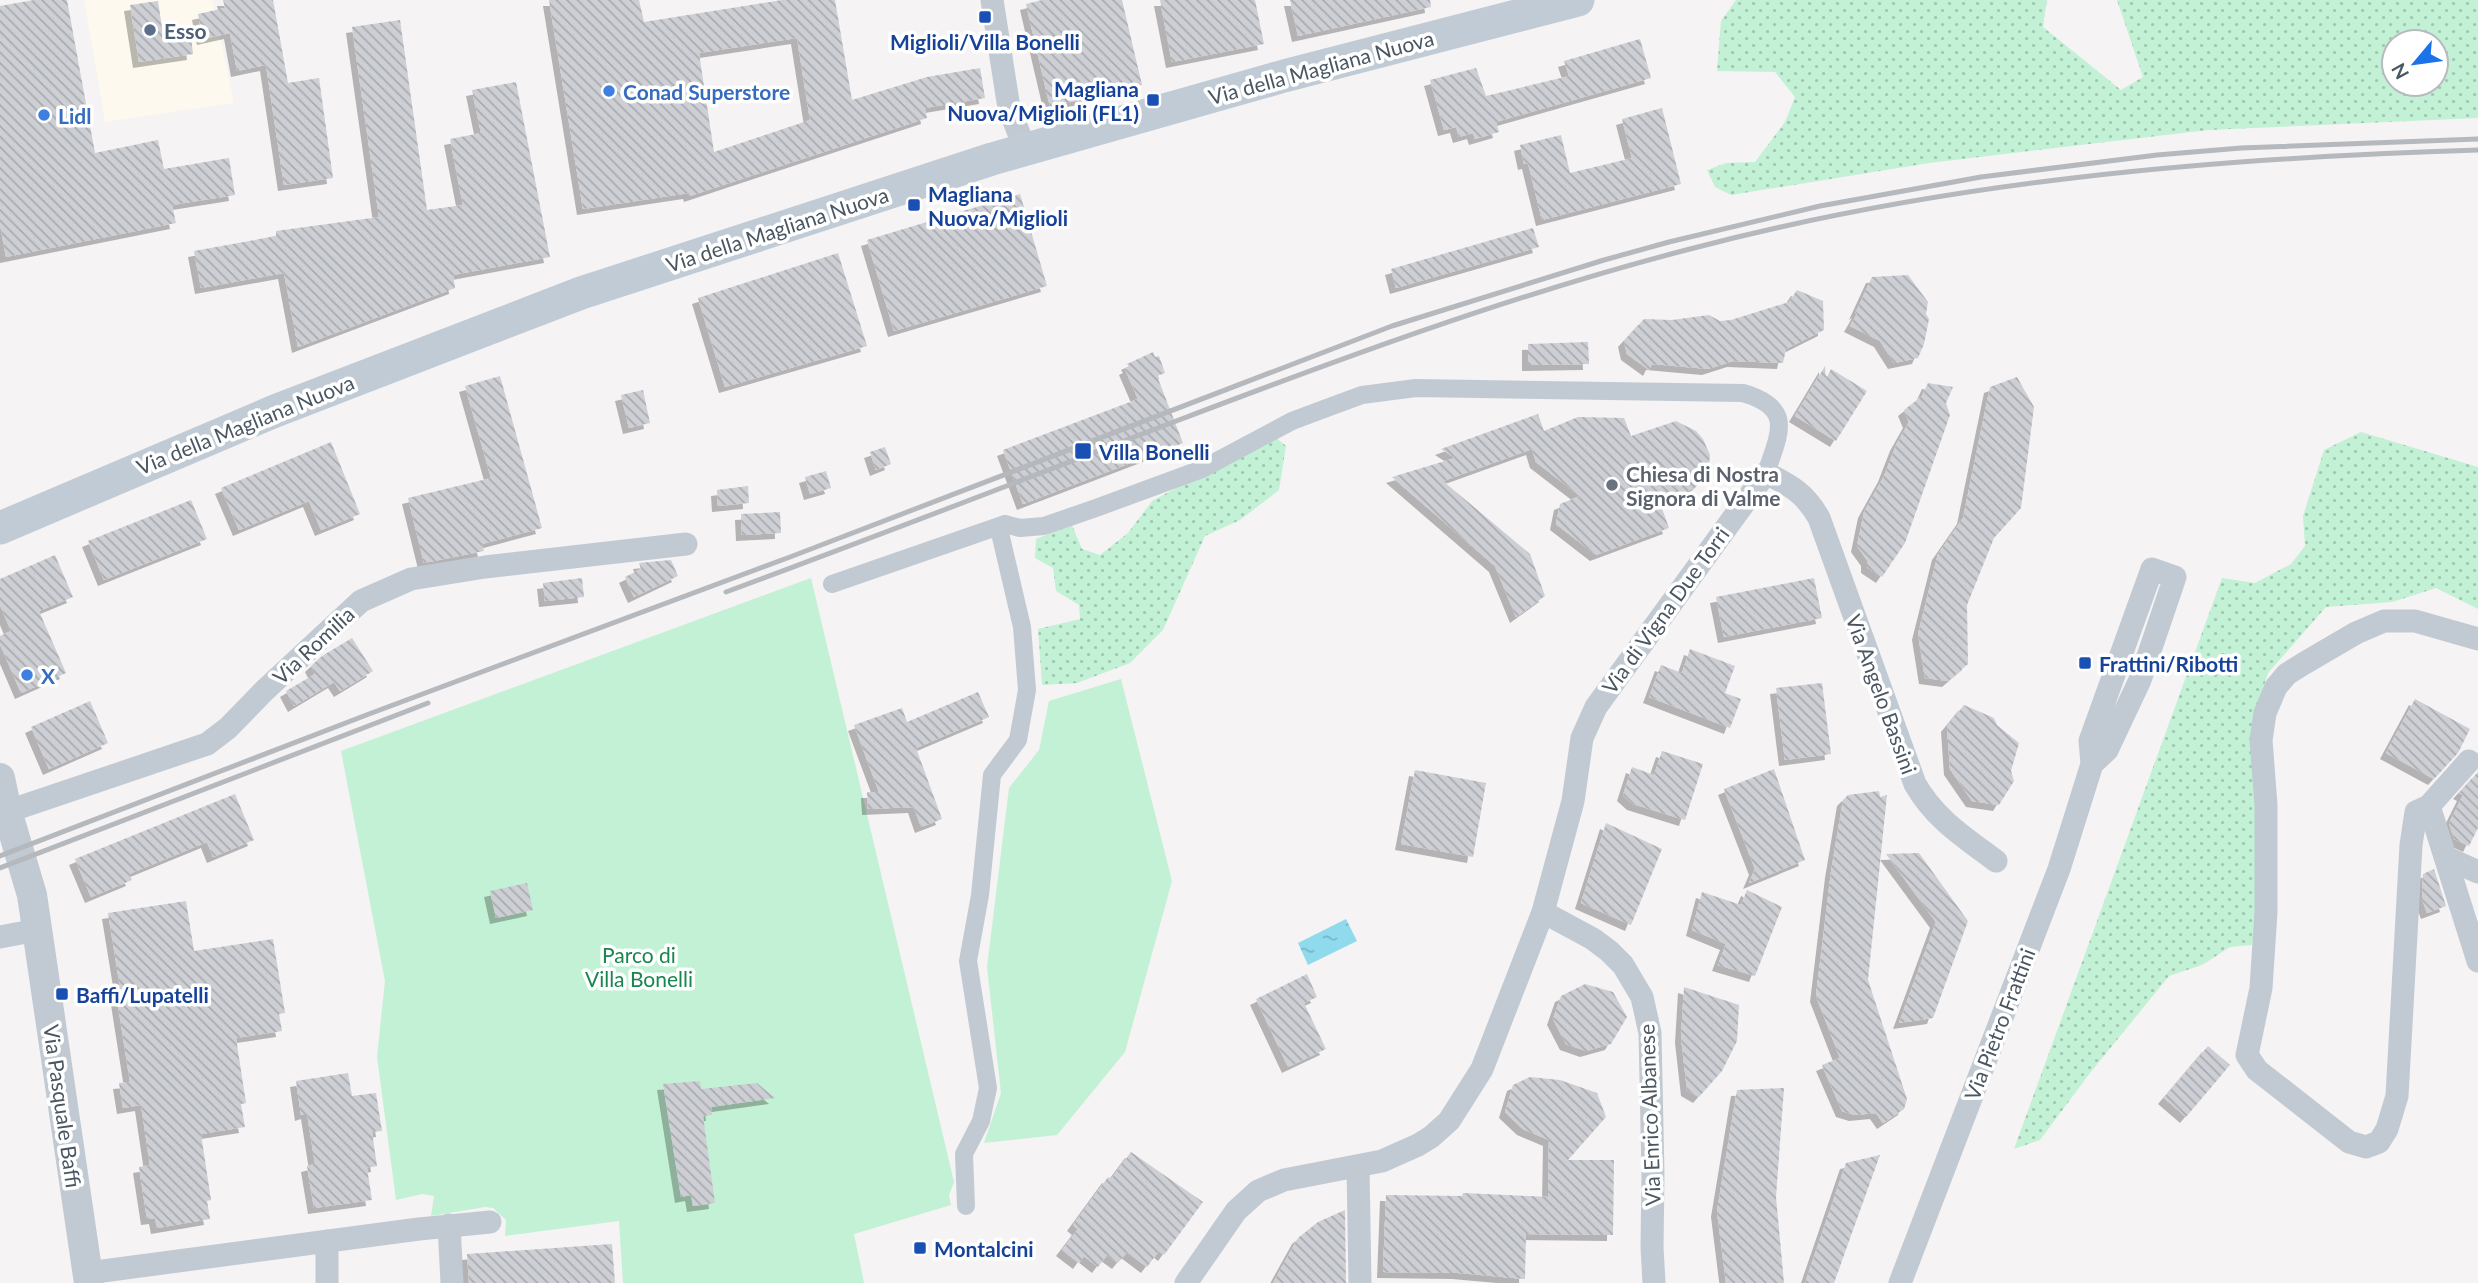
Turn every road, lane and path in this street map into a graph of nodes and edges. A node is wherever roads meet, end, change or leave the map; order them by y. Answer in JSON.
{"nodes":[{"id":1,"x":992,"y":0,"type":"edge"},
{"id":2,"x":1578,"y":0,"type":"edge"},
{"id":3,"x":1025,"y":149,"type":"junction"},
{"id":4,"x":1766,"y":473,"type":"junction"},
{"id":5,"x":1005,"y":524,"type":"junction"},
{"id":6,"x":0,"y":528,"type":"edge"},
{"id":7,"x":686,"y":544,"type":"dead end"},
{"id":8,"x":832,"y":584,"type":"dead end"},
{"id":9,"x":2478,"y":639,"type":"edge"},
{"id":10,"x":2469,"y":761,"type":"dead end"},
{"id":11,"x":2092,"y":764,"type":"junction"},
{"id":12,"x":0,"y":778,"type":"edge"},
{"id":13,"x":2429,"y":806,"type":"junction"},
{"id":14,"x":2,"y":811,"type":"edge"},
{"id":15,"x":2445,"y":857,"type":"junction"},
{"id":16,"x":1996,"y":861,"type":"dead end"},
{"id":17,"x":2478,"y":872,"type":"edge"},
{"id":18,"x":1543,"y":912,"type":"junction"},
{"id":19,"x":37,"y":930,"type":"junction"},
{"id":20,"x":0,"y":937,"type":"edge"},
{"id":21,"x":2478,"y":961,"type":"edge"},
{"id":22,"x":1358,"y":1168,"type":"junction"},
{"id":23,"x":966,"y":1206,"type":"dead end"},
{"id":24,"x":490,"y":1222,"type":"dead end"},
{"id":25,"x":449,"y":1225,"type":"junction"},
{"id":26,"x":327,"y":1241,"type":"junction"},
{"id":27,"x":88,"y":1278,"type":"edge"},
{"id":28,"x":327,"y":1283,"type":"edge"},
{"id":29,"x":452,"y":1283,"type":"edge"},
{"id":30,"x":1186,"y":1283,"type":"edge"},
{"id":31,"x":1360,"y":1283,"type":"edge"},
{"id":32,"x":1654,"y":1283,"type":"edge"},
{"id":33,"x":1900,"y":1283,"type":"edge"}],
"edges":[{"from":1,"to":3,"type":"street"},
{"from":2,"to":3,"type":"main road","name":"Via della Magliana Nuova"},
{"from":3,"to":6,"type":"main road","name":"Via della Magliana Nuova"},
{"from":4,"to":5,"type":"street","name":"Via di Vigna Due Torri"},
{"from":4,"to":16,"type":"street","name":"Via Angelo Bassini"},
{"from":4,"to":18,"type":"street","name":"Via di Vigna Due Torri"},
{"from":5,"to":8,"type":"street","name":"Via di Vigna Due Torri"},
{"from":5,"to":23,"type":"street"},
{"from":7,"to":14,"type":"street","name":"Via Romilia"},
{"from":9,"to":13,"type":"street"},
{"from":10,"to":13,"type":"street"},
{"from":11,"to":11,"type":"street","name":"Via Pietro Frattini"},
{"from":11,"to":33,"type":"street","name":"Via Pietro Frattini"},
{"from":12,"to":14,"type":"street","name":"Via Pasquale Baffi"},
{"from":13,"to":15,"type":"street"},
{"from":14,"to":19,"type":"street","name":"Via Pasquale Baffi"},
{"from":15,"to":17,"type":"street"},
{"from":15,"to":21,"type":"street"},
{"from":18,"to":22,"type":"street","name":"Via di Vigna Due Torri"},
{"from":18,"to":32,"type":"street","name":"Via Enrico Albanese"},
{"from":19,"to":20,"type":"street"},
{"from":19,"to":27,"type":"street","name":"Via Pasquale Baffi"},
{"from":22,"to":30,"type":"street","name":"Via di Vigna Due Torri"},
{"from":22,"to":31,"type":"street"},
{"from":24,"to":25,"type":"street"},
{"from":25,"to":26,"type":"street"},
{"from":25,"to":29,"type":"street"},
{"from":26,"to":27,"type":"street"},
{"from":26,"to":28,"type":"street"}]}
